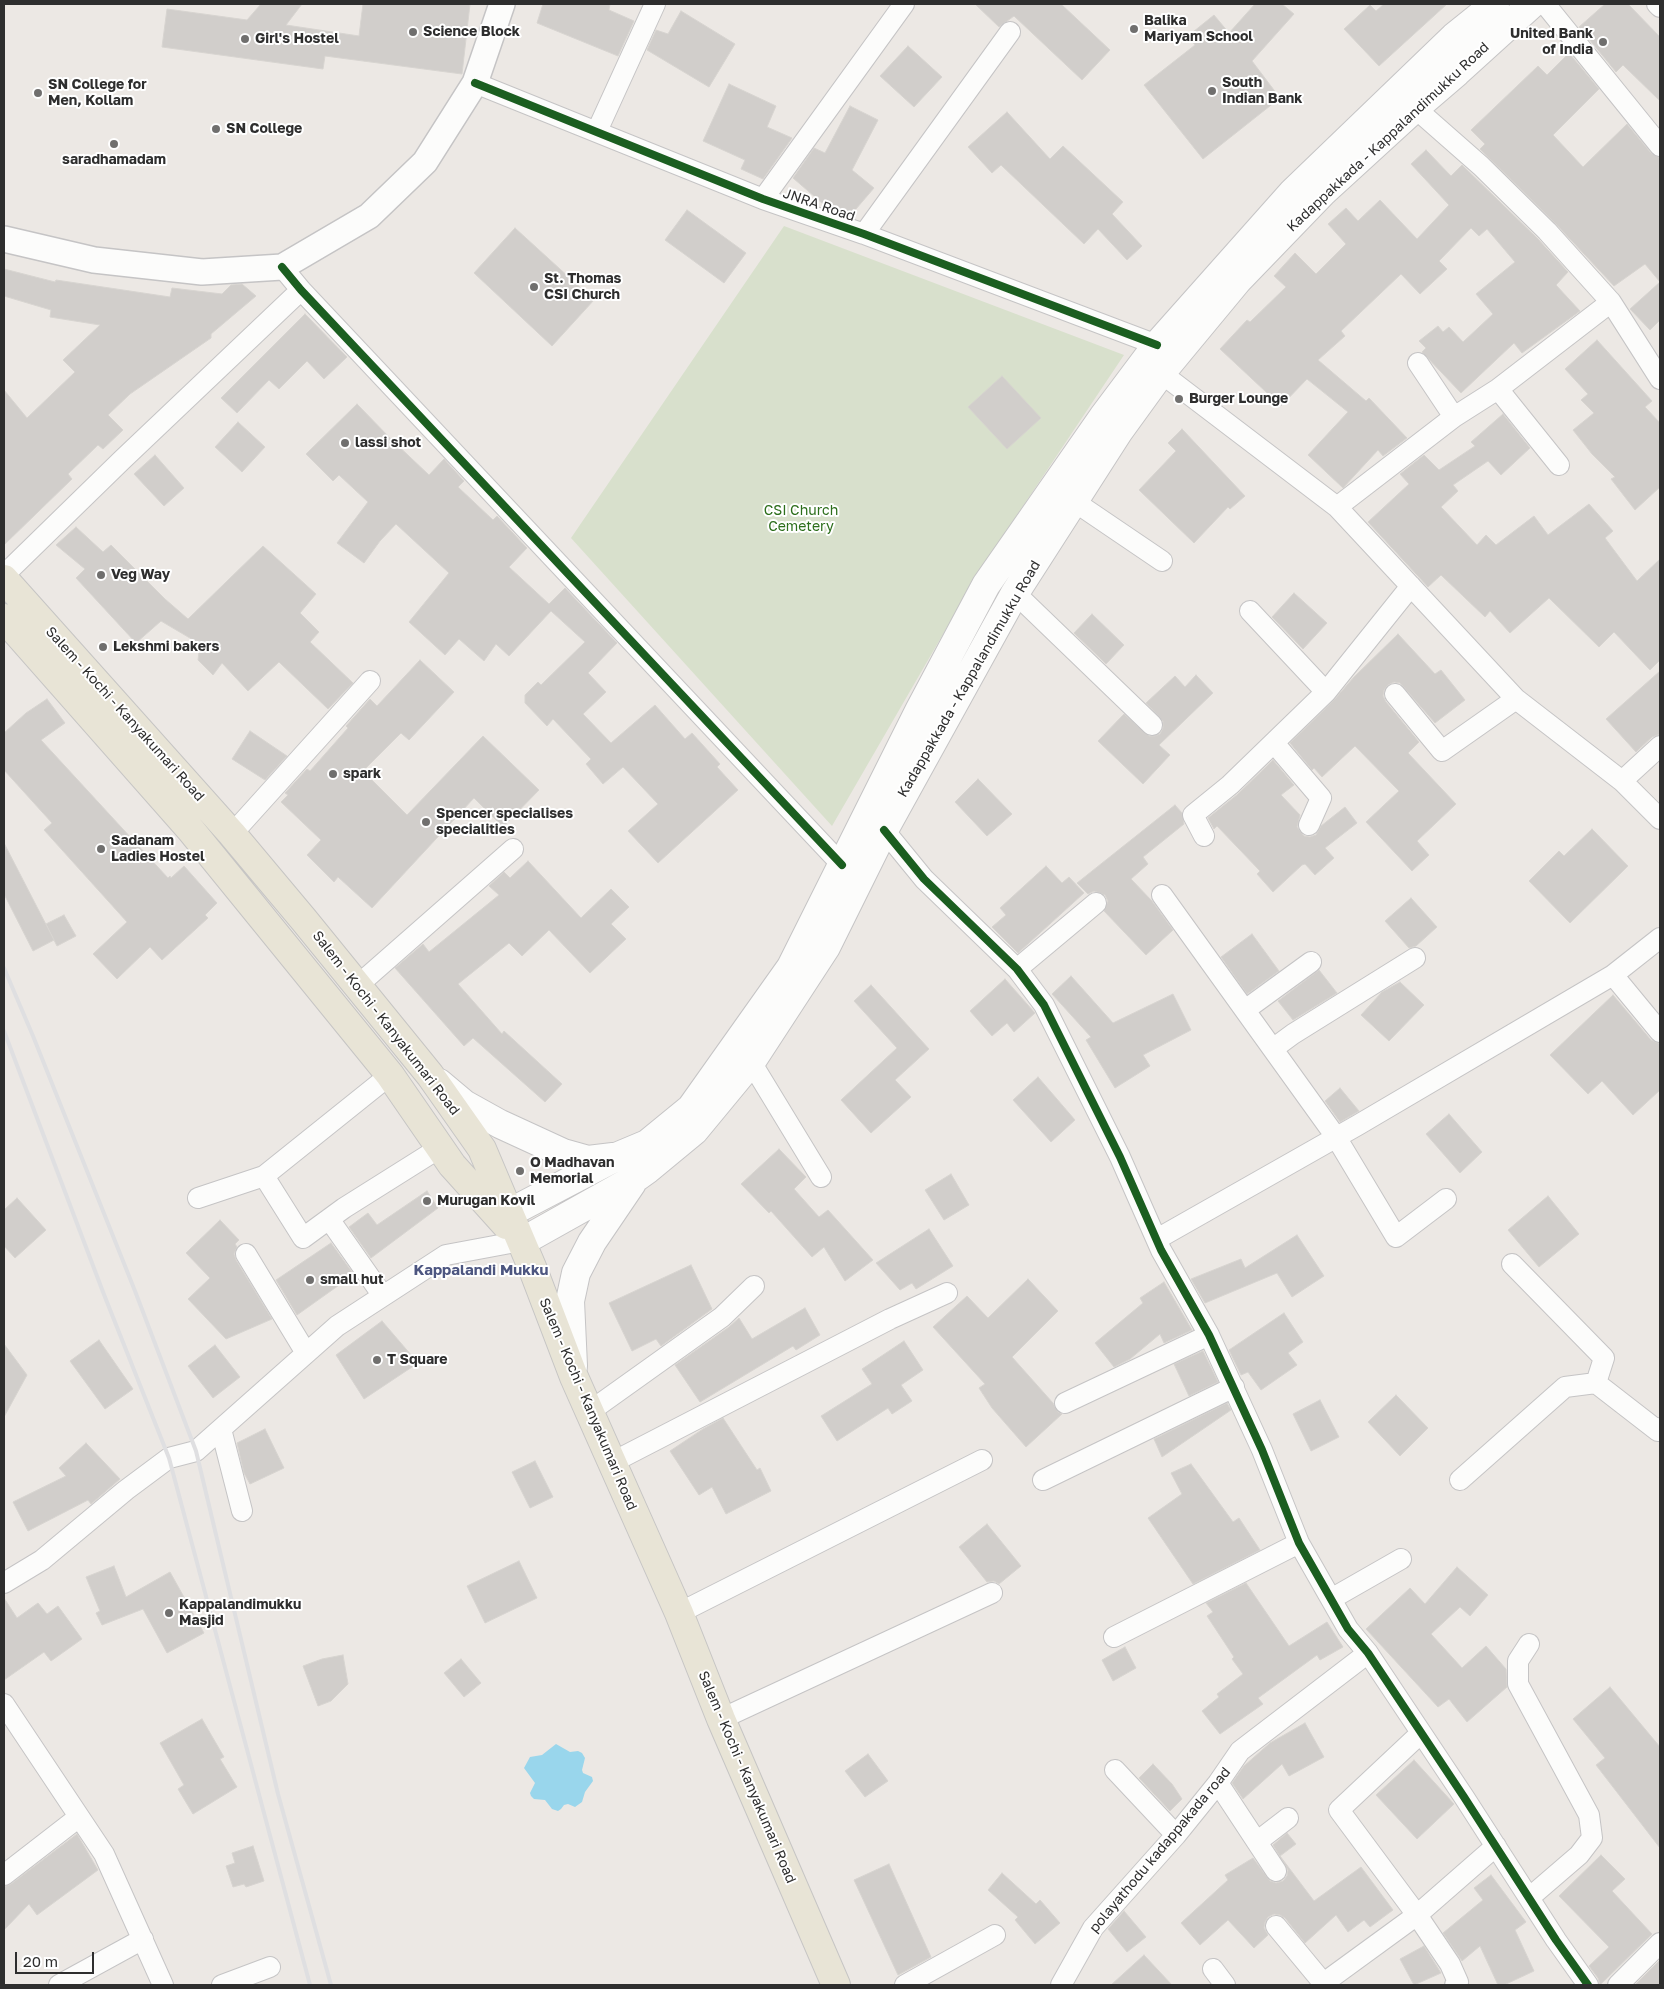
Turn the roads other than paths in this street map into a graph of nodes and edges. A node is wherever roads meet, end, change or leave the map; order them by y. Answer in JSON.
{"nodes":[{"id":1,"x":502,"y":4,"type":"edge"},
{"id":2,"x":655,"y":4,"type":"edge"},
{"id":3,"x":904,"y":4,"type":"edge"},
{"id":4,"x":1495,"y":4,"type":"edge"},
{"id":5,"x":1532,"y":4,"type":"edge"},
{"id":6,"x":1545,"y":4,"type":"edge"},
{"id":7,"x":1657,"y":4,"type":"edge"},
{"id":8,"x":1660,"y":7,"type":"edge"},
{"id":9,"x":1010,"y":32,"type":"dead end"},
{"id":10,"x":475,"y":83,"type":"junction"},
{"id":11,"x":1415,"y":108,"type":"junction"},
{"id":12,"x":597,"y":131,"type":"junction"},
{"id":13,"x":1660,"y":146,"type":"edge"},
{"id":14,"x":763,"y":199,"type":"junction"},
{"id":15,"x":864,"y":234,"type":"junction"},
{"id":16,"x":4,"y":239,"type":"edge"},
{"id":17,"x":282,"y":267,"type":"junction"},
{"id":18,"x":301,"y":290,"type":"junction"},
{"id":19,"x":1610,"y":302,"type":"junction"},
{"id":20,"x":1157,"y":345,"type":"junction"},
{"id":21,"x":1418,"y":363,"type":"dead end"},
{"id":22,"x":1161,"y":373,"type":"junction"},
{"id":23,"x":1660,"y":379,"type":"edge"},
{"id":24,"x":1498,"y":389,"type":"junction"},
{"id":25,"x":1454,"y":416,"type":"junction"},
{"id":26,"x":1559,"y":464,"type":"dead end"},
{"id":27,"x":1075,"y":502,"type":"junction"},
{"id":28,"x":1337,"y":507,"type":"junction"},
{"id":29,"x":1162,"y":561,"type":"dead end"},
{"id":30,"x":4,"y":577,"type":"edge"},
{"id":31,"x":1411,"y":586,"type":"junction"},
{"id":32,"x":1015,"y":592,"type":"junction"},
{"id":33,"x":1250,"y":612,"type":"dead end"},
{"id":34,"x":4,"y":618,"type":"edge"},
{"id":35,"x":370,"y":681,"type":"dead end"},
{"id":36,"x":1326,"y":692,"type":"junction"},
{"id":37,"x":1395,"y":694,"type":"dead end"},
{"id":38,"x":1516,"y":699,"type":"junction"},
{"id":39,"x":1152,"y":725,"type":"dead end"},
{"id":40,"x":1274,"y":743,"type":"junction"},
{"id":41,"x":1660,"y":746,"type":"edge"},
{"id":42,"x":1622,"y":781,"type":"junction"},
{"id":43,"x":1660,"y":819,"type":"edge"},
{"id":44,"x":1309,"y":825,"type":"dead end"},
{"id":45,"x":884,"y":830,"type":"junction"},
{"id":46,"x":232,"y":834,"type":"junction"},
{"id":47,"x":1204,"y":836,"type":"dead end"},
{"id":48,"x":512,"y":849,"type":"dead end"},
{"id":49,"x":842,"y":865,"type":"junction"},
{"id":50,"x":1162,"y":895,"type":"dead end"},
{"id":51,"x":1096,"y":903,"type":"dead end"},
{"id":52,"x":1660,"y":938,"type":"edge"},
{"id":53,"x":1415,"y":958,"type":"dead end"},
{"id":54,"x":1311,"y":962,"type":"dead end"},
{"id":55,"x":1017,"y":969,"type":"junction"},
{"id":56,"x":1613,"y":975,"type":"junction"},
{"id":57,"x":357,"y":986,"type":"junction"},
{"id":58,"x":1245,"y":1010,"type":"junction"},
{"id":59,"x":1660,"y":1032,"type":"edge"},
{"id":60,"x":1274,"y":1048,"type":"junction"},
{"id":61,"x":751,"y":1062,"type":"junction"},
{"id":62,"x":390,"y":1075,"type":"junction"},
{"id":63,"x":430,"y":1076,"type":"junction"},
{"id":64,"x":1336,"y":1138,"type":"junction"},
{"id":65,"x":441,"y":1147,"type":"junction"},
{"id":66,"x":616,"y":1157,"type":"junction"},
{"id":67,"x":264,"y":1176,"type":"junction"},
{"id":68,"x":821,"y":1177,"type":"dead end"},
{"id":69,"x":634,"y":1179,"type":"junction"},
{"id":70,"x":198,"y":1198,"type":"dead end"},
{"id":71,"x":1446,"y":1199,"type":"dead end"},
{"id":72,"x":509,"y":1213,"type":"junction"},
{"id":73,"x":329,"y":1219,"type":"junction"},
{"id":74,"x":1157,"y":1239,"type":"junction"},
{"id":75,"x":521,"y":1240,"type":"junction"},
{"id":76,"x":246,"y":1254,"type":"dead end"},
{"id":77,"x":1512,"y":1264,"type":"dead end"},
{"id":78,"x":754,"y":1286,"type":"dead end"},
{"id":79,"x":947,"y":1294,"type":"dead end"},
{"id":80,"x":383,"y":1296,"type":"junction"},
{"id":81,"x":1209,"y":1335,"type":"junction"},
{"id":82,"x":306,"y":1353,"type":"junction"},
{"id":83,"x":574,"y":1377,"type":"junction"},
{"id":84,"x":1596,"y":1383,"type":"junction"},
{"id":85,"x":1234,"y":1387,"type":"junction"},
{"id":86,"x":1065,"y":1404,"type":"dead end"},
{"id":87,"x":589,"y":1412,"type":"junction"},
{"id":88,"x":1660,"y":1428,"type":"edge"},
{"id":89,"x":221,"y":1429,"type":"junction"},
{"id":90,"x":982,"y":1460,"type":"dead end"},
{"id":91,"x":611,"y":1463,"type":"junction"},
{"id":92,"x":1044,"y":1480,"type":"dead end"},
{"id":93,"x":1460,"y":1480,"type":"dead end"},
{"id":94,"x":242,"y":1511,"type":"dead end"},
{"id":95,"x":1299,"y":1543,"type":"junction"},
{"id":96,"x":1401,"y":1559,"type":"dead end"},
{"id":97,"x":4,"y":1583,"type":"edge"},
{"id":98,"x":992,"y":1593,"type":"dead end"},
{"id":99,"x":1331,"y":1599,"type":"junction"},
{"id":100,"x":679,"y":1613,"type":"junction"},
{"id":101,"x":1114,"y":1637,"type":"dead end"},
{"id":102,"x":1529,"y":1644,"type":"dead end"},
{"id":103,"x":1368,"y":1653,"type":"junction"},
{"id":104,"x":4,"y":1704,"type":"edge"},
{"id":105,"x":721,"y":1719,"type":"junction"},
{"id":106,"x":1420,"y":1734,"type":"junction"},
{"id":107,"x":1115,"y":1770,"type":"dead end"},
{"id":108,"x":1218,"y":1783,"type":"junction"},
{"id":109,"x":79,"y":1817,"type":"junction"},
{"id":110,"x":1288,"y":1818,"type":"dead end"},
{"id":111,"x":1176,"y":1835,"type":"junction"},
{"id":112,"x":1258,"y":1842,"type":"junction"},
{"id":113,"x":1496,"y":1846,"type":"junction"},
{"id":114,"x":1276,"y":1871,"type":"dead end"},
{"id":115,"x":4,"y":1875,"type":"edge"},
{"id":116,"x":1529,"y":1898,"type":"junction"},
{"id":117,"x":1417,"y":1915,"type":"junction"},
{"id":118,"x":1276,"y":1926,"type":"dead end"},
{"id":119,"x":994,"y":1935,"type":"dead end"},
{"id":120,"x":142,"y":1939,"type":"junction"},
{"id":121,"x":1660,"y":1943,"type":"edge"},
{"id":122,"x":270,"y":1967,"type":"dead end"},
{"id":123,"x":1213,"y":1969,"type":"dead end"},
{"id":124,"x":1323,"y":1984,"type":"edge"},
{"id":125,"x":59,"y":1985,"type":"edge"},
{"id":126,"x":164,"y":1985,"type":"edge"},
{"id":127,"x":222,"y":1985,"type":"edge"},
{"id":128,"x":836,"y":1985,"type":"edge"},
{"id":129,"x":905,"y":1985,"type":"edge"},
{"id":130,"x":1061,"y":1985,"type":"edge"},
{"id":131,"x":1225,"y":1985,"type":"edge"},
{"id":132,"x":1455,"y":1985,"type":"edge"},
{"id":133,"x":1588,"y":1985,"type":"edge"},
{"id":134,"x":1618,"y":1985,"type":"edge"}],
"edges":[{"from":1,"to":10,"type":"street"},
{"from":2,"to":12,"type":"street"},
{"from":3,"to":14,"type":"street"},
{"from":4,"to":20,"type":"main road","name":"Kadappakkada - Kappalandimukku Road"},
{"from":5,"to":11,"type":"main road","name":"Kadappakkada - Kappalandimukku Road"},
{"from":6,"to":13,"type":"street"},
{"from":7,"to":8,"type":"street"},
{"from":9,"to":15,"type":"street"},
{"from":10,"to":12,"type":"street","name":"JNRA Road"},
{"from":10,"to":17,"type":"street"},
{"from":11,"to":19,"type":"street"},
{"from":11,"to":22,"type":"main road","name":"Kadappakkada - Kappalandimukku Road"},
{"from":12,"to":14,"type":"street","name":"JNRA Road"},
{"from":14,"to":15,"type":"street","name":"JNRA Road"},
{"from":15,"to":20,"type":"street","name":"JNRA Road"},
{"from":16,"to":17,"type":"street"},
{"from":17,"to":18,"type":"street"},
{"from":18,"to":30,"type":"street"},
{"from":18,"to":49,"type":"street"},
{"from":19,"to":23,"type":"street"},
{"from":19,"to":24,"type":"street"},
{"from":20,"to":49,"type":"main road","name":"Kadappakkada - Kappalandimukku Road"},
{"from":21,"to":25,"type":"street"},
{"from":22,"to":27,"type":"main road","name":"Kadappakkada - Kappalandimukku Road"},
{"from":22,"to":28,"type":"street"},
{"from":24,"to":25,"type":"street"},
{"from":24,"to":26,"type":"street"},
{"from":25,"to":28,"type":"street"},
{"from":27,"to":29,"type":"street"},
{"from":27,"to":32,"type":"main road","name":"Kadappakkada - Kappalandimukku Road"},
{"from":28,"to":31,"type":"street"},
{"from":30,"to":46,"type":"main road","name":"Salem - Kochi - Kanyakumari Road"},
{"from":31,"to":36,"type":"street"},
{"from":31,"to":38,"type":"street"},
{"from":32,"to":39,"type":"street"},
{"from":32,"to":45,"type":"main road","name":"Kadappakkada - Kappalandimukku Road"},
{"from":33,"to":36,"type":"street"},
{"from":34,"to":62,"type":"main road"},
{"from":35,"to":46,"type":"street"},
{"from":36,"to":40,"type":"street"},
{"from":37,"to":38,"type":"street"},
{"from":38,"to":42,"type":"street"},
{"from":40,"to":44,"type":"street"},
{"from":40,"to":47,"type":"street"},
{"from":41,"to":42,"type":"street"},
{"from":42,"to":43,"type":"street"},
{"from":45,"to":55,"type":"street"},
{"from":45,"to":61,"type":"main road","name":"Kadappakkada - Kappalandimukku Road"},
{"from":46,"to":57,"type":"main road","name":"Salem - Kochi - Kanyakumari Road"},
{"from":48,"to":57,"type":"street"},
{"from":49,"to":66,"type":"main road","name":"Kadappakkada - Kappalandimukku Road"},
{"from":50,"to":58,"type":"street"},
{"from":51,"to":55,"type":"street"},
{"from":52,"to":56,"type":"street"},
{"from":53,"to":60,"type":"street"},
{"from":54,"to":58,"type":"street"},
{"from":55,"to":74,"type":"street"},
{"from":56,"to":59,"type":"street"},
{"from":56,"to":64,"type":"street"},
{"from":57,"to":63,"type":"main road","name":"Salem - Kochi - Kanyakumari Road"},
{"from":58,"to":60,"type":"street"},
{"from":60,"to":64,"type":"street"},
{"from":61,"to":68,"type":"street"},
{"from":61,"to":69,"type":"main road","name":"Kadappakkada - Kappalandimukku Road"},
{"from":62,"to":65,"type":"main road"},
{"from":62,"to":67,"type":"street"},
{"from":63,"to":66,"type":"main road"},
{"from":63,"to":72,"type":"main road","name":"Salem - Kochi - Kanyakumari Road"},
{"from":64,"to":71,"type":"street"},
{"from":64,"to":74,"type":"street"},
{"from":65,"to":73,"type":"street"},
{"from":65,"to":75,"type":"main road"},
{"from":66,"to":72,"type":"main road"},
{"from":67,"to":70,"type":"street"},
{"from":67,"to":73,"type":"street"},
{"from":69,"to":75,"type":"main road","name":"Kadappakkada - Kappalandimukku Road"},
{"from":69,"to":83,"type":"main road"},
{"from":72,"to":75,"type":"main road","name":"Salem - Kochi - Kanyakumari Road"},
{"from":73,"to":80,"type":"street"},
{"from":74,"to":81,"type":"street"},
{"from":75,"to":80,"type":"street"},
{"from":75,"to":83,"type":"main road","name":"Salem - Kochi - Kanyakumari Road"},
{"from":76,"to":82,"type":"street"},
{"from":77,"to":84,"type":"street"},
{"from":78,"to":87,"type":"street"},
{"from":79,"to":91,"type":"street"},
{"from":80,"to":82,"type":"street"},
{"from":81,"to":85,"type":"street"},
{"from":81,"to":86,"type":"street"},
{"from":82,"to":89,"type":"street"},
{"from":83,"to":87,"type":"main road","name":"Salem - Kochi - Kanyakumari Road"},
{"from":84,"to":88,"type":"street"},
{"from":84,"to":93,"type":"street"},
{"from":85,"to":92,"type":"street"},
{"from":85,"to":95,"type":"street"},
{"from":87,"to":91,"type":"main road","name":"Salem - Kochi - Kanyakumari Road"},
{"from":89,"to":94,"type":"street"},
{"from":89,"to":97,"type":"street"},
{"from":90,"to":100,"type":"street"},
{"from":91,"to":100,"type":"main road","name":"Salem - Kochi - Kanyakumari Road"},
{"from":95,"to":99,"type":"street"},
{"from":95,"to":101,"type":"street"},
{"from":96,"to":99,"type":"street"},
{"from":98,"to":105,"type":"street"},
{"from":99,"to":103,"type":"street"},
{"from":100,"to":105,"type":"main road","name":"Salem - Kochi - Kanyakumari Road"},
{"from":102,"to":116,"type":"street"},
{"from":103,"to":106,"type":"street"},
{"from":103,"to":108,"type":"street","name":"polayathodu kadappakada road"},
{"from":104,"to":109,"type":"street"},
{"from":105,"to":128,"type":"main road","name":"Salem - Kochi - Kanyakumari Road"},
{"from":106,"to":113,"type":"street"},
{"from":106,"to":117,"type":"street"},
{"from":107,"to":111,"type":"street"},
{"from":108,"to":111,"type":"street","name":"polayathodu kadappakada road"},
{"from":108,"to":112,"type":"street"},
{"from":109,"to":115,"type":"street"},
{"from":109,"to":120,"type":"street"},
{"from":110,"to":112,"type":"street"},
{"from":111,"to":130,"type":"street","name":"polayathodu kadappakada road"},
{"from":112,"to":114,"type":"street"},
{"from":113,"to":116,"type":"street"},
{"from":113,"to":117,"type":"street"},
{"from":116,"to":133,"type":"street"},
{"from":117,"to":124,"type":"street"},
{"from":117,"to":132,"type":"street"},
{"from":118,"to":124,"type":"street"},
{"from":119,"to":129,"type":"street"},
{"from":120,"to":125,"type":"street"},
{"from":120,"to":126,"type":"street"},
{"from":121,"to":134,"type":"street"},
{"from":122,"to":127,"type":"street"},
{"from":123,"to":131,"type":"street"}]}
